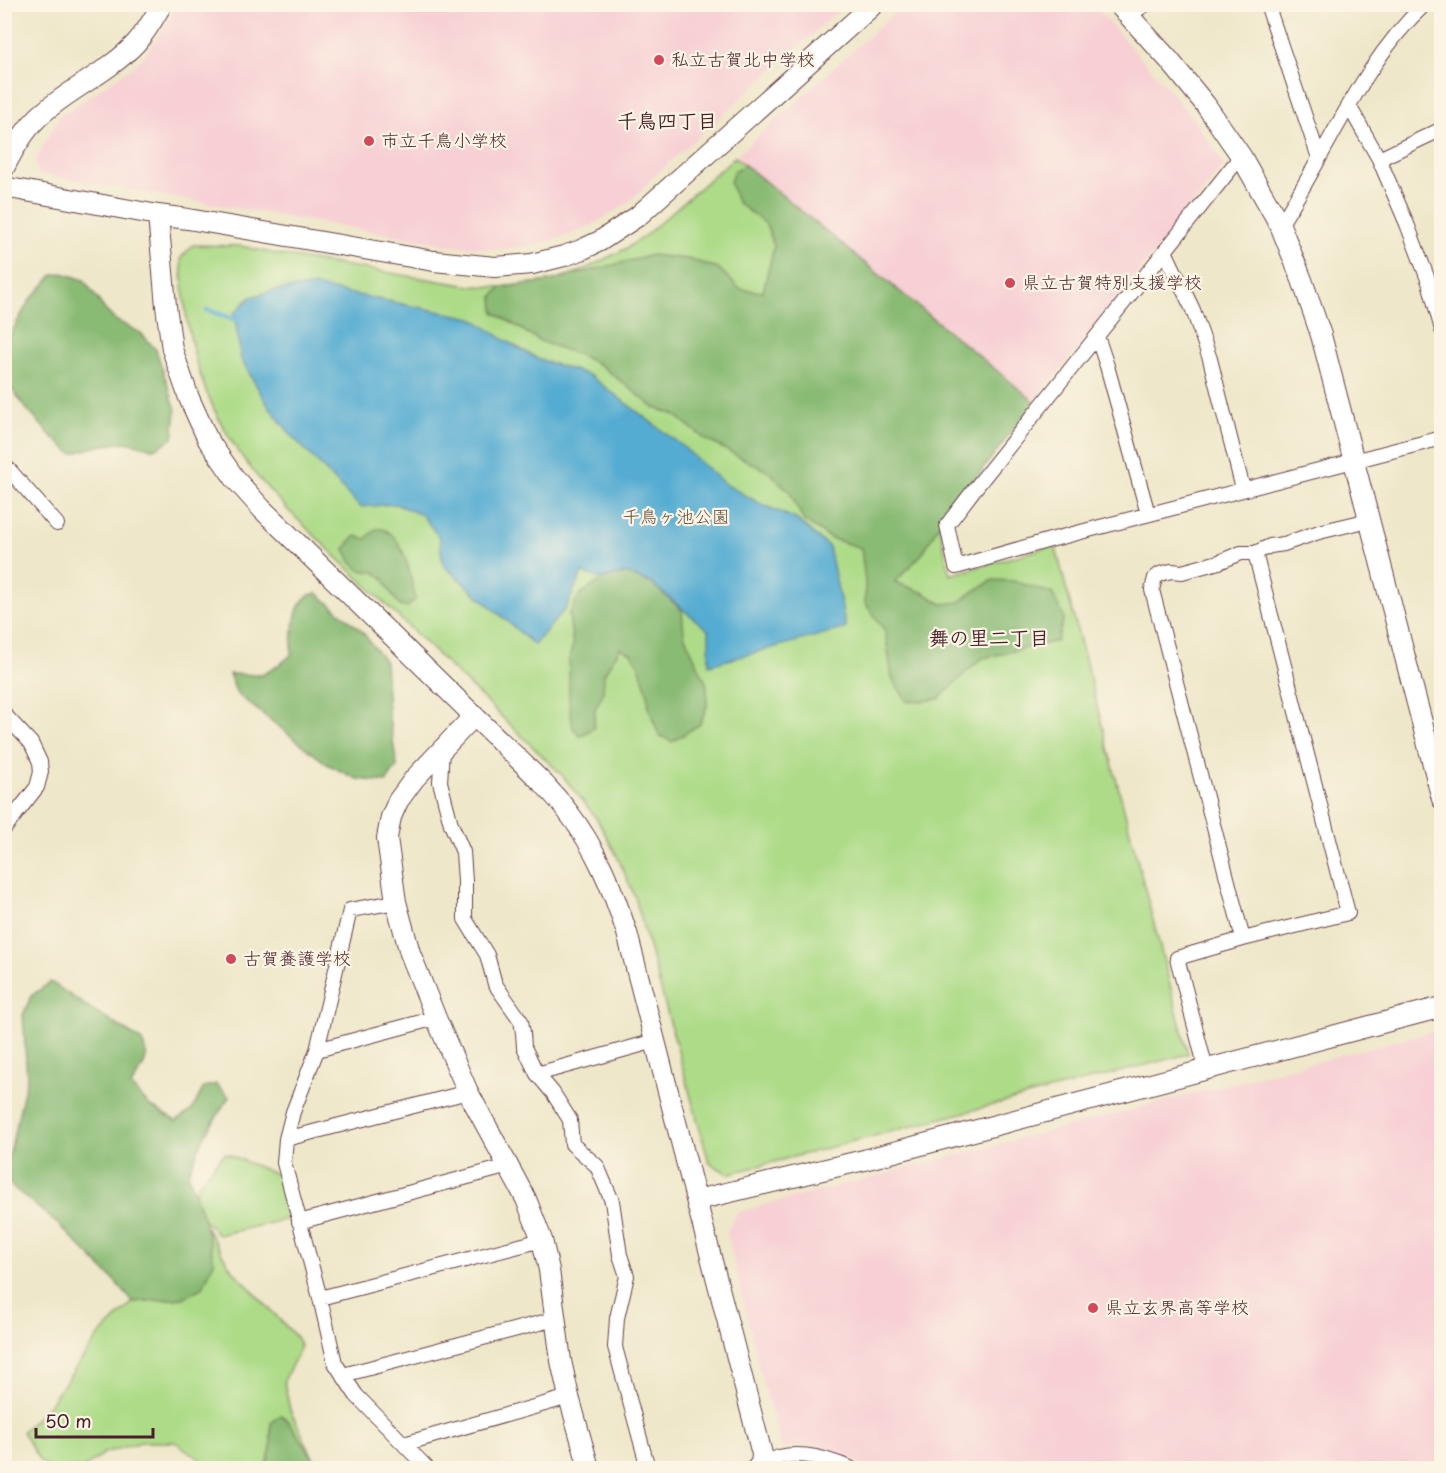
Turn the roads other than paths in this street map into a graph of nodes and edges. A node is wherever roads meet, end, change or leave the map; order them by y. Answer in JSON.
{"nodes":[{"id":1,"x":162,"y":4,"type":"edge"},
{"id":2,"x":874,"y":4,"type":"edge"},
{"id":3,"x":1146,"y":4,"type":"edge"},
{"id":4,"x":1267,"y":4,"type":"edge"},
{"id":5,"x":1425,"y":4,"type":"edge"},
{"id":6,"x":1123,"y":10,"type":"edge"},
{"id":7,"x":1349,"y":106,"type":"junction"},
{"id":8,"x":1442,"y":129,"type":"edge"},
{"id":9,"x":1241,"y":156,"type":"junction"},
{"id":10,"x":1319,"y":158,"type":"junction"},
{"id":11,"x":1379,"y":159,"type":"junction"},
{"id":12,"x":4,"y":168,"type":"edge"},
{"id":13,"x":4,"y":188,"type":"edge"},
{"id":14,"x":158,"y":215,"type":"junction"},
{"id":15,"x":1280,"y":225,"type":"junction"},
{"id":16,"x":1165,"y":251,"type":"junction"},
{"id":17,"x":1442,"y":330,"type":"edge"},
{"id":18,"x":1097,"y":336,"type":"junction"},
{"id":19,"x":1442,"y":438,"type":"edge"},
{"id":20,"x":1354,"y":461,"type":"junction"},
{"id":21,"x":4,"y":464,"type":"edge"},
{"id":22,"x":1243,"y":489,"type":"junction"},
{"id":23,"x":1148,"y":514,"type":"junction"},
{"id":24,"x":1369,"y":520,"type":"junction"},
{"id":25,"x":57,"y":524,"type":"dead end"},
{"id":26,"x":1255,"y":553,"type":"junction"},
{"id":27,"x":4,"y":714,"type":"edge"},
{"id":28,"x":474,"y":716,"type":"junction"},
{"id":29,"x":442,"y":750,"type":"junction"},
{"id":30,"x":1442,"y":799,"type":"edge"},
{"id":31,"x":4,"y":829,"type":"edge"},
{"id":32,"x":396,"y":902,"type":"junction"},
{"id":33,"x":1244,"y":939,"type":"junction"},
{"id":34,"x":1442,"y":1006,"type":"edge"},
{"id":35,"x":436,"y":1018,"type":"junction"},
{"id":36,"x":655,"y":1041,"type":"junction"},
{"id":37,"x":317,"y":1050,"type":"junction"},
{"id":38,"x":1206,"y":1069,"type":"junction"},
{"id":39,"x":537,"y":1074,"type":"junction"},
{"id":40,"x":468,"y":1092,"type":"junction"},
{"id":41,"x":286,"y":1139,"type":"junction"},
{"id":42,"x":509,"y":1166,"type":"junction"},
{"id":43,"x":697,"y":1200,"type":"junction"},
{"id":44,"x":299,"y":1222,"type":"junction"},
{"id":45,"x":542,"y":1240,"type":"junction"},
{"id":46,"x":320,"y":1298,"type":"junction"},
{"id":47,"x":555,"y":1319,"type":"junction"},
{"id":48,"x":343,"y":1375,"type":"junction"},
{"id":49,"x":569,"y":1397,"type":"junction"},
{"id":50,"x":404,"y":1444,"type":"junction"},
{"id":51,"x":759,"y":1467,"type":"edge"},
{"id":52,"x":428,"y":1468,"type":"edge"},
{"id":53,"x":589,"y":1468,"type":"edge"},
{"id":54,"x":648,"y":1468,"type":"edge"},
{"id":55,"x":850,"y":1468,"type":"edge"}],
"edges":[{"from":1,"to":12,"type":"street"},
{"from":2,"to":14,"type":"street"},
{"from":3,"to":6,"type":"street"},
{"from":4,"to":10,"type":"street"},
{"from":5,"to":7,"type":"street"},
{"from":6,"to":9,"type":"street"},
{"from":7,"to":10,"type":"street"},
{"from":7,"to":11,"type":"street"},
{"from":8,"to":11,"type":"street"},
{"from":9,"to":15,"type":"street"},
{"from":9,"to":16,"type":"street"},
{"from":10,"to":15,"type":"street"},
{"from":11,"to":17,"type":"street"},
{"from":13,"to":14,"type":"street"},
{"from":14,"to":28,"type":"street"},
{"from":15,"to":20,"type":"street"},
{"from":16,"to":18,"type":"street"},
{"from":16,"to":22,"type":"street"},
{"from":18,"to":23,"type":"street"},
{"from":18,"to":23,"type":"street"},
{"from":19,"to":20,"type":"street"},
{"from":20,"to":22,"type":"street"},
{"from":20,"to":24,"type":"street"},
{"from":21,"to":25,"type":"street"},
{"from":22,"to":23,"type":"street"},
{"from":24,"to":26,"type":"street"},
{"from":24,"to":30,"type":"street"},
{"from":26,"to":33,"type":"street"},
{"from":26,"to":33,"type":"street"},
{"from":27,"to":31,"type":"street"},
{"from":28,"to":29,"type":"street"},
{"from":28,"to":36,"type":"street"},
{"from":29,"to":32,"type":"street"},
{"from":29,"to":39,"type":"street"},
{"from":32,"to":35,"type":"street"},
{"from":32,"to":37,"type":"street"},
{"from":33,"to":38,"type":"street"},
{"from":34,"to":38,"type":"street"},
{"from":35,"to":37,"type":"street"},
{"from":35,"to":40,"type":"street"},
{"from":36,"to":39,"type":"street"},
{"from":36,"to":43,"type":"street"},
{"from":37,"to":41,"type":"street"},
{"from":38,"to":43,"type":"street"},
{"from":39,"to":54,"type":"street"},
{"from":40,"to":41,"type":"street"},
{"from":40,"to":42,"type":"street"},
{"from":41,"to":44,"type":"street"},
{"from":42,"to":44,"type":"street"},
{"from":42,"to":45,"type":"street"},
{"from":43,"to":51,"type":"street"},
{"from":44,"to":46,"type":"street"},
{"from":45,"to":46,"type":"street"},
{"from":45,"to":47,"type":"street"},
{"from":46,"to":48,"type":"street"},
{"from":47,"to":48,"type":"street"},
{"from":47,"to":49,"type":"street"},
{"from":48,"to":50,"type":"street"},
{"from":49,"to":50,"type":"street"},
{"from":49,"to":53,"type":"street"},
{"from":50,"to":52,"type":"street"},
{"from":51,"to":55,"type":"street"}]}
